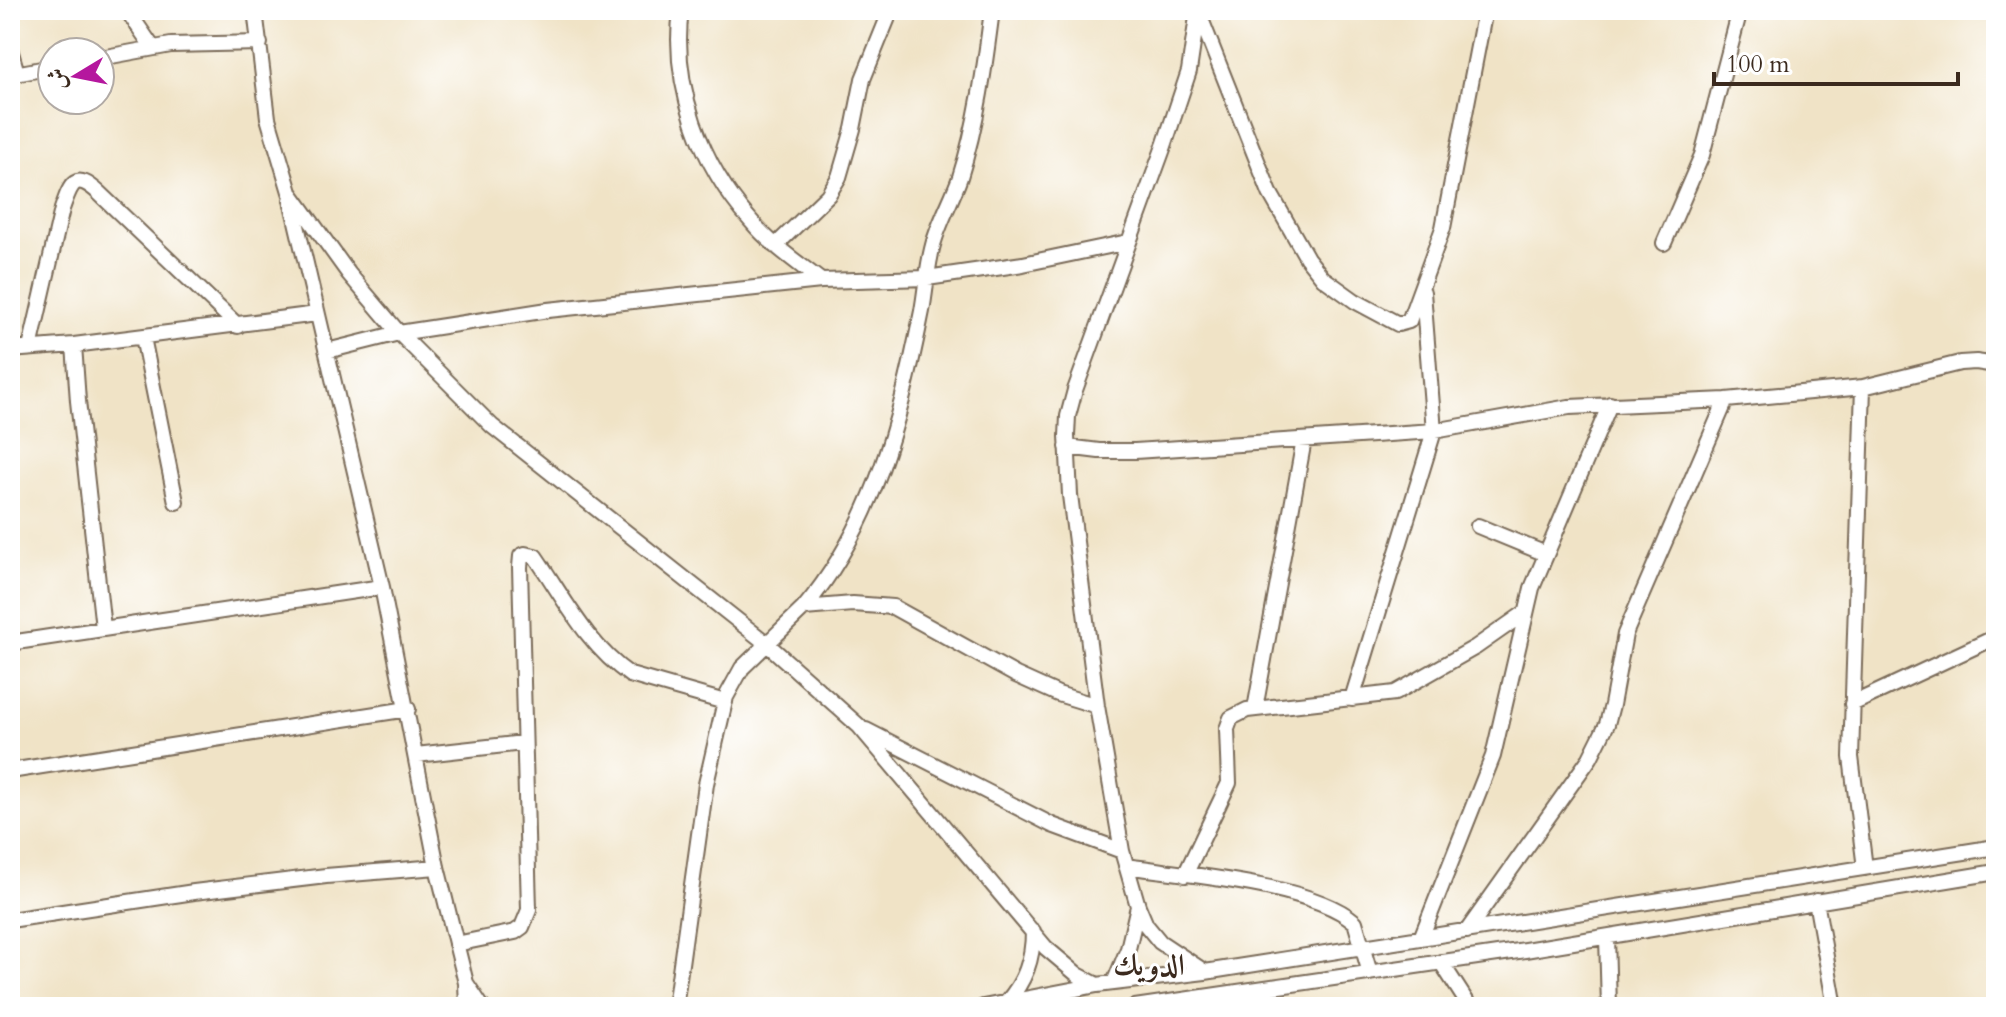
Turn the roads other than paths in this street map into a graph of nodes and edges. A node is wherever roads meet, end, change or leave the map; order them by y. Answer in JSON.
{"nodes":[{"id":1,"x":127,"y":10,"type":"edge"},
{"id":2,"x":255,"y":10,"type":"edge"},
{"id":3,"x":681,"y":10,"type":"edge"},
{"id":4,"x":891,"y":10,"type":"edge"},
{"id":5,"x":992,"y":10,"type":"edge"},
{"id":6,"x":1485,"y":10,"type":"edge"},
{"id":7,"x":1740,"y":10,"type":"edge"},
{"id":8,"x":1198,"y":12,"type":"edge"},
{"id":9,"x":260,"y":43,"type":"junction"},
{"id":10,"x":153,"y":48,"type":"junction"},
{"id":11,"x":10,"y":49,"type":"edge"},
{"id":12,"x":116,"y":55,"type":"edge"},
{"id":13,"x":36,"y":70,"type":"edge"},
{"id":14,"x":14,"y":74,"type":"edge"},
{"id":15,"x":290,"y":192,"type":"junction"},
{"id":16,"x":1128,"y":242,"type":"junction"},
{"id":17,"x":1664,"y":243,"type":"dead end"},
{"id":18,"x":775,"y":246,"type":"junction"},
{"id":19,"x":927,"y":278,"type":"junction"},
{"id":20,"x":821,"y":281,"type":"junction"},
{"id":21,"x":1423,"y":287,"type":"junction"},
{"id":22,"x":317,"y":314,"type":"junction"},
{"id":23,"x":238,"y":326,"type":"junction"},
{"id":24,"x":399,"y":333,"type":"junction"},
{"id":25,"x":143,"y":337,"type":"junction"},
{"id":26,"x":74,"y":345,"type":"junction"},
{"id":27,"x":30,"y":348,"type":"junction"},
{"id":28,"x":10,"y":350,"type":"edge"},
{"id":29,"x":327,"y":351,"type":"junction"},
{"id":30,"x":1996,"y":365,"type":"edge"},
{"id":31,"x":1863,"y":387,"type":"junction"},
{"id":32,"x":1726,"y":400,"type":"junction"},
{"id":33,"x":1610,"y":404,"type":"junction"},
{"id":34,"x":1434,"y":431,"type":"junction"},
{"id":35,"x":1304,"y":440,"type":"junction"},
{"id":36,"x":1067,"y":447,"type":"junction"},
{"id":37,"x":176,"y":502,"type":"dead end"},
{"id":38,"x":1478,"y":526,"type":"dead end"},
{"id":39,"x":1546,"y":554,"type":"junction"},
{"id":40,"x":382,"y":587,"type":"junction"},
{"id":41,"x":804,"y":608,"type":"junction"},
{"id":42,"x":1526,"y":612,"type":"junction"},
{"id":43,"x":103,"y":628,"type":"junction"},
{"id":44,"x":1996,"y":637,"type":"edge"},
{"id":45,"x":10,"y":643,"type":"edge"},
{"id":46,"x":766,"y":643,"type":"junction"},
{"id":47,"x":1352,"y":699,"type":"junction"},
{"id":48,"x":725,"y":702,"type":"junction"},
{"id":49,"x":1852,"y":704,"type":"junction"},
{"id":50,"x":1097,"y":706,"type":"junction"},
{"id":51,"x":408,"y":709,"type":"junction"},
{"id":52,"x":1255,"y":709,"type":"junction"},
{"id":53,"x":859,"y":726,"type":"junction"},
{"id":54,"x":523,"y":743,"type":"junction"},
{"id":55,"x":416,"y":755,"type":"junction"},
{"id":56,"x":10,"y":771,"type":"edge"},
{"id":57,"x":1996,"y":847,"type":"edge"},
{"id":58,"x":1122,"y":851,"type":"junction"},
{"id":59,"x":1126,"y":866,"type":"junction"},
{"id":60,"x":437,"y":867,"type":"junction"},
{"id":61,"x":1865,"y":868,"type":"junction"},
{"id":62,"x":1996,"y":872,"type":"edge"},
{"id":63,"x":1185,"y":875,"type":"junction"},
{"id":64,"x":1816,"y":901,"type":"junction"},
{"id":65,"x":1138,"y":906,"type":"junction"},
{"id":66,"x":10,"y":920,"type":"edge"},
{"id":67,"x":1033,"y":931,"type":"junction"},
{"id":68,"x":1467,"y":931,"type":"junction"},
{"id":69,"x":1607,"y":937,"type":"junction"},
{"id":70,"x":1421,"y":938,"type":"junction"},
{"id":71,"x":456,"y":944,"type":"junction"},
{"id":72,"x":1364,"y":946,"type":"junction"},
{"id":73,"x":1441,"y":962,"type":"junction"},
{"id":74,"x":1205,"y":972,"type":"junction"},
{"id":75,"x":1370,"y":973,"type":"junction"},
{"id":76,"x":466,"y":983,"type":"junction"},
{"id":77,"x":1114,"y":983,"type":"junction"},
{"id":78,"x":1097,"y":985,"type":"junction"},
{"id":79,"x":1006,"y":1003,"type":"junction"},
{"id":80,"x":1142,"y":1006,"type":"edge"},
{"id":81,"x":467,"y":1007,"type":"edge"},
{"id":82,"x":482,"y":1007,"type":"edge"},
{"id":83,"x":675,"y":1007,"type":"edge"},
{"id":84,"x":983,"y":1007,"type":"edge"},
{"id":85,"x":1135,"y":1007,"type":"edge"},
{"id":86,"x":1470,"y":1007,"type":"edge"},
{"id":87,"x":1609,"y":1007,"type":"edge"},
{"id":88,"x":1835,"y":1007,"type":"edge"}],
"edges":[{"from":1,"to":10,"type":"street"},
{"from":2,"to":9,"type":"street"},
{"from":3,"to":18,"type":"street"},
{"from":4,"to":18,"type":"street"},
{"from":5,"to":19,"type":"street"},
{"from":6,"to":21,"type":"street"},
{"from":7,"to":17,"type":"street"},
{"from":8,"to":16,"type":"street"},
{"from":8,"to":21,"type":"street"},
{"from":9,"to":10,"type":"street"},
{"from":9,"to":15,"type":"street"},
{"from":10,"to":12,"type":"street"},
{"from":11,"to":14,"type":"street"},
{"from":13,"to":14,"type":"street"},
{"from":15,"to":22,"type":"street"},
{"from":15,"to":24,"type":"street"},
{"from":16,"to":19,"type":"street"},
{"from":16,"to":36,"type":"street"},
{"from":18,"to":20,"type":"street"},
{"from":19,"to":20,"type":"street"},
{"from":19,"to":41,"type":"street"},
{"from":20,"to":24,"type":"street"},
{"from":21,"to":34,"type":"street"},
{"from":22,"to":23,"type":"street"},
{"from":22,"to":29,"type":"street"},
{"from":23,"to":25,"type":"street"},
{"from":23,"to":27,"type":"street"},
{"from":24,"to":29,"type":"street"},
{"from":24,"to":46,"type":"street"},
{"from":25,"to":26,"type":"street"},
{"from":25,"to":37,"type":"street"},
{"from":26,"to":27,"type":"street"},
{"from":26,"to":43,"type":"street"},
{"from":27,"to":28,"type":"street"},
{"from":29,"to":40,"type":"street"},
{"from":30,"to":31,"type":"street"},
{"from":31,"to":32,"type":"street"},
{"from":31,"to":49,"type":"street"},
{"from":32,"to":33,"type":"street"},
{"from":32,"to":68,"type":"street"},
{"from":33,"to":34,"type":"street"},
{"from":33,"to":39,"type":"street"},
{"from":34,"to":35,"type":"street"},
{"from":34,"to":47,"type":"street"},
{"from":35,"to":36,"type":"street"},
{"from":35,"to":52,"type":"street"},
{"from":36,"to":50,"type":"street"},
{"from":38,"to":39,"type":"street"},
{"from":39,"to":42,"type":"street"},
{"from":40,"to":43,"type":"street"},
{"from":40,"to":51,"type":"street"},
{"from":41,"to":46,"type":"street"},
{"from":41,"to":50,"type":"street"},
{"from":42,"to":47,"type":"street"},
{"from":42,"to":70,"type":"street"},
{"from":43,"to":45,"type":"street"},
{"from":44,"to":49,"type":"street"},
{"from":46,"to":48,"type":"street"},
{"from":46,"to":53,"type":"street"},
{"from":47,"to":52,"type":"street"},
{"from":48,"to":54,"type":"street"},
{"from":48,"to":83,"type":"street"},
{"from":49,"to":61,"type":"street"},
{"from":50,"to":58,"type":"street"},
{"from":51,"to":55,"type":"street"},
{"from":51,"to":56,"type":"street"},
{"from":52,"to":63,"type":"street"},
{"from":53,"to":58,"type":"street"},
{"from":53,"to":67,"type":"street"},
{"from":54,"to":55,"type":"street"},
{"from":54,"to":71,"type":"street"},
{"from":55,"to":60,"type":"street"},
{"from":57,"to":61,"type":"street"},
{"from":58,"to":59,"type":"street"},
{"from":59,"to":63,"type":"street"},
{"from":59,"to":65,"type":"street"},
{"from":60,"to":66,"type":"street"},
{"from":60,"to":71,"type":"street"},
{"from":61,"to":68,"type":"street"},
{"from":62,"to":64,"type":"street"},
{"from":63,"to":72,"type":"street"},
{"from":64,"to":69,"type":"street"},
{"from":64,"to":88,"type":"street"},
{"from":65,"to":74,"type":"street"},
{"from":65,"to":77,"type":"street"},
{"from":67,"to":78,"type":"street"},
{"from":67,"to":79,"type":"street"},
{"from":68,"to":70,"type":"street"},
{"from":69,"to":73,"type":"street"},
{"from":69,"to":87,"type":"street"},
{"from":70,"to":72,"type":"street"},
{"from":71,"to":76,"type":"street"},
{"from":72,"to":74,"type":"street"},
{"from":72,"to":75,"type":"street"},
{"from":73,"to":75,"type":"street"},
{"from":73,"to":86,"type":"street"},
{"from":74,"to":77,"type":"street"},
{"from":75,"to":80,"type":"street"},
{"from":76,"to":81,"type":"street"},
{"from":76,"to":82,"type":"street"},
{"from":77,"to":78,"type":"street"},
{"from":78,"to":79,"type":"street"},
{"from":79,"to":84,"type":"street"},
{"from":80,"to":85,"type":"street"}]}
